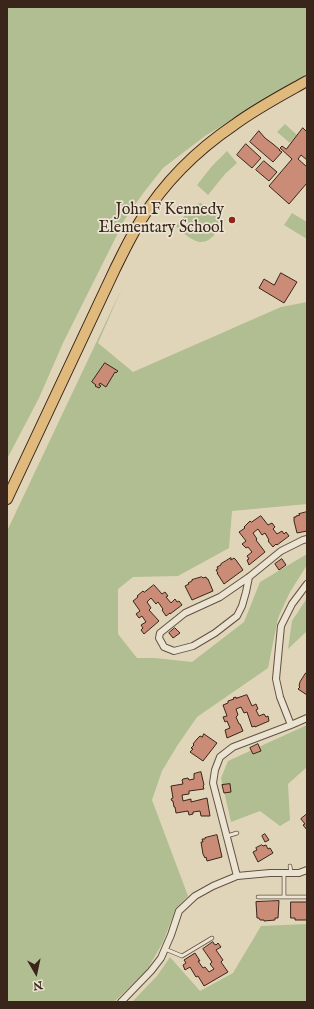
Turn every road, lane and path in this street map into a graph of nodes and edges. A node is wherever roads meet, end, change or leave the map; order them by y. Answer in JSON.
{"nodes":[{"id":1,"x":307,"y":81,"type":"edge"},
{"id":2,"x":7,"y":499,"type":"edge"},
{"id":3,"x":307,"y":539,"type":"edge"},
{"id":4,"x":249,"y":577,"type":"junction"},
{"id":5,"x":307,"y":584,"type":"edge"},
{"id":6,"x":307,"y":718,"type":"edge"},
{"id":7,"x":291,"y":725,"type":"junction"},
{"id":8,"x":237,"y":833,"type":"dead end"},
{"id":9,"x":227,"y":836,"type":"junction"},
{"id":10,"x":307,"y":870,"type":"edge"},
{"id":11,"x":288,"y":871,"type":"junction"},
{"id":12,"x":237,"y":876,"type":"junction"},
{"id":13,"x":284,"y":896,"type":"junction"},
{"id":14,"x":258,"y":897,"type":"dead end"},
{"id":15,"x":307,"y":897,"type":"edge"},
{"id":16,"x":212,"y":938,"type":"dead end"},
{"id":17,"x":165,"y":949,"type":"junction"},
{"id":18,"x":121,"y":1002,"type":"edge"}],
"edges":[{"from":1,"to":2,"type":"main road"},
{"from":3,"to":4,"type":"street"},
{"from":4,"to":4,"type":"street"},
{"from":5,"to":7,"type":"street"},
{"from":6,"to":7,"type":"street"},
{"from":7,"to":9,"type":"street"},
{"from":8,"to":9,"type":"lane"},
{"from":9,"to":12,"type":"street"},
{"from":10,"to":11,"type":"street"},
{"from":11,"to":12,"type":"street"},
{"from":11,"to":13,"type":"lane"},
{"from":12,"to":17,"type":"street"},
{"from":13,"to":14,"type":"lane"},
{"from":13,"to":15,"type":"lane"},
{"from":16,"to":17,"type":"lane"},
{"from":17,"to":18,"type":"street"}]}
